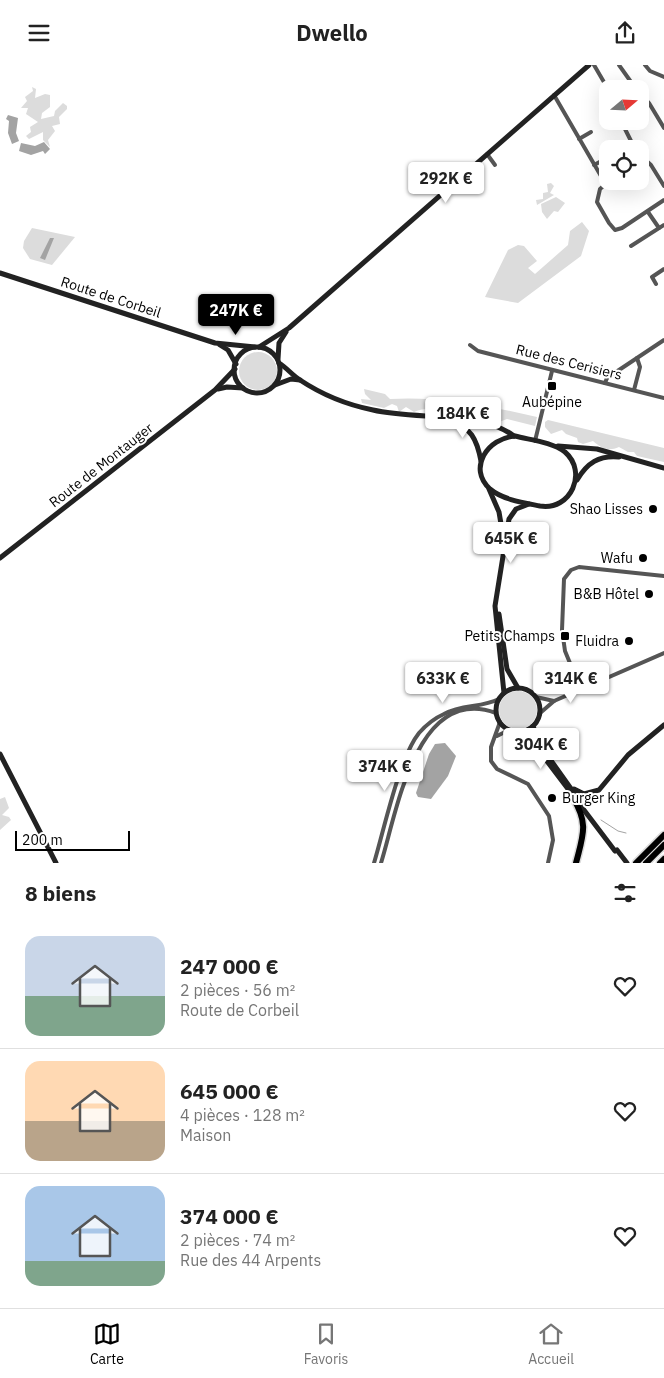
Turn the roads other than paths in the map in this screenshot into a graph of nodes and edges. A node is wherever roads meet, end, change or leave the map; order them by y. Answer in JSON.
{"nodes":[{"id":1,"x":589,"y":65,"type":"edge"},
{"id":2,"x":594,"y":65,"type":"edge"},
{"id":3,"x":619,"y":65,"type":"edge"},
{"id":4,"x":644,"y":65,"type":"edge"},
{"id":5,"x":664,"y":77,"type":"edge"},
{"id":6,"x":603,"y":80,"type":"edge"},
{"id":7,"x":630,"y":80,"type":"edge"},
{"id":8,"x":554,"y":95,"type":"junction"},
{"id":9,"x":649,"y":103,"type":"edge"},
{"id":10,"x":664,"y":128,"type":"edge"},
{"id":11,"x":591,"y":132,"type":"dead end"},
{"id":12,"x":579,"y":139,"type":"junction"},
{"id":13,"x":487,"y":154,"type":"junction"},
{"id":14,"x":599,"y":162,"type":"edge"},
{"id":15,"x":649,"y":163,"type":"edge"},
{"id":16,"x":496,"y":165,"type":"dead end"},
{"id":17,"x":594,"y":165,"type":"junction"},
{"id":18,"x":599,"y":171,"type":"edge"},
{"id":19,"x":664,"y":186,"type":"edge"},
{"id":20,"x":600,"y":190,"type":"edge"},
{"id":21,"x":664,"y":200,"type":"edge"},
{"id":22,"x":648,"y":212,"type":"junction"},
{"id":23,"x":664,"y":225,"type":"edge"},
{"id":24,"x":659,"y":228,"type":"junction"},
{"id":25,"x":631,"y":246,"type":"dead end"},
{"id":26,"x":664,"y":269,"type":"edge"},
{"id":27,"x":0,"y":273,"type":"edge"},
{"id":28,"x":656,"y":284,"type":"dead end"},
{"id":29,"x":289,"y":328,"type":"junction"},
{"id":30,"x":664,"y":340,"type":"edge"},
{"id":31,"x":215,"y":343,"type":"junction"},
{"id":32,"x":470,"y":345,"type":"dead end"},
{"id":33,"x":257,"y":347,"type":"junction"},
{"id":34,"x":636,"y":358,"type":"junction"},
{"id":35,"x":279,"y":362,"type":"junction"},
{"id":36,"x":235,"y":366,"type":"junction"},
{"id":37,"x":552,"y":371,"type":"junction"},
{"id":38,"x":300,"y":380,"type":"junction"},
{"id":39,"x":605,"y":383,"type":"junction"},
{"id":40,"x":274,"y":385,"type":"junction"},
{"id":41,"x":243,"y":388,"type":"junction"},
{"id":42,"x":215,"y":390,"type":"junction"},
{"id":43,"x":634,"y":390,"type":"junction"},
{"id":44,"x":664,"y":398,"type":"edge"},
{"id":45,"x":443,"y":419,"type":"junction"},
{"id":46,"x":515,"y":436,"type":"junction"},
{"id":47,"x":535,"y":441,"type":"junction"},
{"id":48,"x":556,"y":447,"type":"junction"},
{"id":49,"x":622,"y":456,"type":"junction"},
{"id":50,"x":481,"y":461,"type":"junction"},
{"id":51,"x":664,"y":468,"type":"edge"},
{"id":52,"x":575,"y":482,"type":"junction"},
{"id":53,"x":488,"y":487,"type":"junction"},
{"id":54,"x":531,"y":504,"type":"junction"},
{"id":55,"x":504,"y":541,"type":"junction"},
{"id":56,"x":0,"y":558,"type":"edge"},
{"id":57,"x":664,"y":576,"type":"edge"},
{"id":58,"x":498,"y":584,"type":"junction"},
{"id":59,"x":664,"y":653,"type":"edge"},
{"id":60,"x":518,"y":688,"type":"junction"},
{"id":61,"x":581,"y":689,"type":"junction"},
{"id":62,"x":504,"y":693,"type":"junction"},
{"id":63,"x":536,"y":697,"type":"junction"},
{"id":64,"x":498,"y":699,"type":"junction"},
{"id":65,"x":554,"y":701,"type":"junction"},
{"id":66,"x":496,"y":713,"type":"junction"},
{"id":67,"x":539,"y":714,"type":"junction"},
{"id":68,"x":500,"y":723,"type":"junction"},
{"id":69,"x":664,"y":725,"type":"edge"},
{"id":70,"x":532,"y":726,"type":"junction"},
{"id":71,"x":509,"y":729,"type":"junction"},
{"id":72,"x":520,"y":731,"type":"junction"},
{"id":73,"x":496,"y":736,"type":"junction"},
{"id":74,"x":0,"y":754,"type":"edge"},
{"id":75,"x":569,"y":785,"type":"junction"},
{"id":76,"x":573,"y":798,"type":"junction"},
{"id":77,"x":664,"y":835,"type":"edge"},
{"id":78,"x":664,"y":845,"type":"edge"},
{"id":79,"x":616,"y":851,"type":"junction"},
{"id":80,"x":664,"y":859,"type":"edge"},
{"id":81,"x":625,"y":862,"type":"edge"},
{"id":82,"x":56,"y":863,"type":"edge"},
{"id":83,"x":374,"y":863,"type":"edge"},
{"id":84,"x":381,"y":863,"type":"edge"},
{"id":85,"x":546,"y":863,"type":"edge"},
{"id":86,"x":576,"y":863,"type":"edge"},
{"id":87,"x":636,"y":863,"type":"edge"},
{"id":88,"x":646,"y":863,"type":"edge"},
{"id":89,"x":660,"y":863,"type":"edge"}],
"edges":[{"from":1,"to":8,"type":"main road"},
{"from":2,"to":6,"type":"street"},
{"from":3,"to":7,"type":"street"},
{"from":4,"to":5,"type":"street"},
{"from":8,"to":12,"type":"street"},
{"from":8,"to":13,"type":"main road"},
{"from":9,"to":10,"type":"street"},
{"from":11,"to":12,"type":"street"},
{"from":12,"to":17,"type":"street"},
{"from":13,"to":16,"type":"street"},
{"from":13,"to":29,"type":"main road"},
{"from":14,"to":17,"type":"street"},
{"from":15,"to":19,"type":"street"},
{"from":17,"to":18,"type":"street"},
{"from":20,"to":22,"type":"street"},
{"from":21,"to":22,"type":"street"},
{"from":22,"to":24,"type":"street"},
{"from":23,"to":24,"type":"street"},
{"from":24,"to":25,"type":"street"},
{"from":26,"to":28,"type":"street"},
{"from":27,"to":31,"type":"main road","name":"Route de Corbeil"},
{"from":29,"to":33,"type":"main road"},
{"from":29,"to":35,"type":"main road"},
{"from":30,"to":34,"type":"street"},
{"from":31,"to":33,"type":"main road","name":"Route de Corbeil"},
{"from":31,"to":36,"type":"main road","name":"Route de Corbeil"},
{"from":32,"to":37,"type":"street","name":"Rue des Cerisiers"},
{"from":33,"to":35,"type":"main road"},
{"from":33,"to":36,"type":"main road"},
{"from":34,"to":39,"type":"street"},
{"from":34,"to":43,"type":"street"},
{"from":35,"to":38,"type":"main road"},
{"from":35,"to":40,"type":"main road"},
{"from":36,"to":41,"type":"main road"},
{"from":36,"to":42,"type":"main road","name":"Route de Montauger"},
{"from":37,"to":39,"type":"street","name":"Rue des Cerisiers"},
{"from":37,"to":47,"type":"street"},
{"from":38,"to":40,"type":"main road"},
{"from":38,"to":45,"type":"main road"},
{"from":39,"to":43,"type":"street","name":"Rue des Cerisiers"},
{"from":40,"to":41,"type":"main road"},
{"from":41,"to":42,"type":"main road"},
{"from":42,"to":56,"type":"main road","name":"Route de Montauger"},
{"from":43,"to":44,"type":"street","name":"Rue des Cerisiers"},
{"from":45,"to":46,"type":"main road"},
{"from":45,"to":50,"type":"main road"},
{"from":46,"to":47,"type":"main road"},
{"from":46,"to":50,"type":"main road"},
{"from":47,"to":48,"type":"main road"},
{"from":48,"to":49,"type":"main road"},
{"from":48,"to":52,"type":"main road"},
{"from":49,"to":51,"type":"main road"},
{"from":49,"to":52,"type":"main road"},
{"from":50,"to":53,"type":"main road"},
{"from":52,"to":54,"type":"main road"},
{"from":53,"to":54,"type":"main road"},
{"from":53,"to":55,"type":"main road"},
{"from":54,"to":55,"type":"main road"},
{"from":55,"to":58,"type":"main road"},
{"from":57,"to":61,"type":"street"},
{"from":58,"to":60,"type":"main road"},
{"from":58,"to":62,"type":"main road"},
{"from":59,"to":61,"type":"street"},
{"from":60,"to":62,"type":"main road"},
{"from":60,"to":63,"type":"main road"},
{"from":61,"to":65,"type":"street"},
{"from":62,"to":64,"type":"main road"},
{"from":63,"to":65,"type":"street"},
{"from":63,"to":67,"type":"main road"},
{"from":64,"to":66,"type":"main road"},
{"from":64,"to":83,"type":"street"},
{"from":65,"to":67,"type":"street"},
{"from":66,"to":68,"type":"main road"},
{"from":66,"to":84,"type":"street"},
{"from":67,"to":70,"type":"main road"},
{"from":68,"to":71,"type":"main road"},
{"from":68,"to":73,"type":"street"},
{"from":69,"to":75,"type":"main road"},
{"from":70,"to":72,"type":"main road"},
{"from":70,"to":75,"type":"main road"},
{"from":71,"to":72,"type":"main road"},
{"from":71,"to":73,"type":"street"},
{"from":72,"to":76,"type":"main road"},
{"from":73,"to":85,"type":"street"},
{"from":74,"to":82,"type":"main road"},
{"from":75,"to":79,"type":"main road"},
{"from":76,"to":79,"type":"main road"},
{"from":76,"to":86,"type":"highway"},
{"from":77,"to":87,"type":"highway"},
{"from":78,"to":88,"type":"highway"},
{"from":79,"to":81,"type":"main road","bridge":true},
{"from":80,"to":89,"type":"highway"}]}
